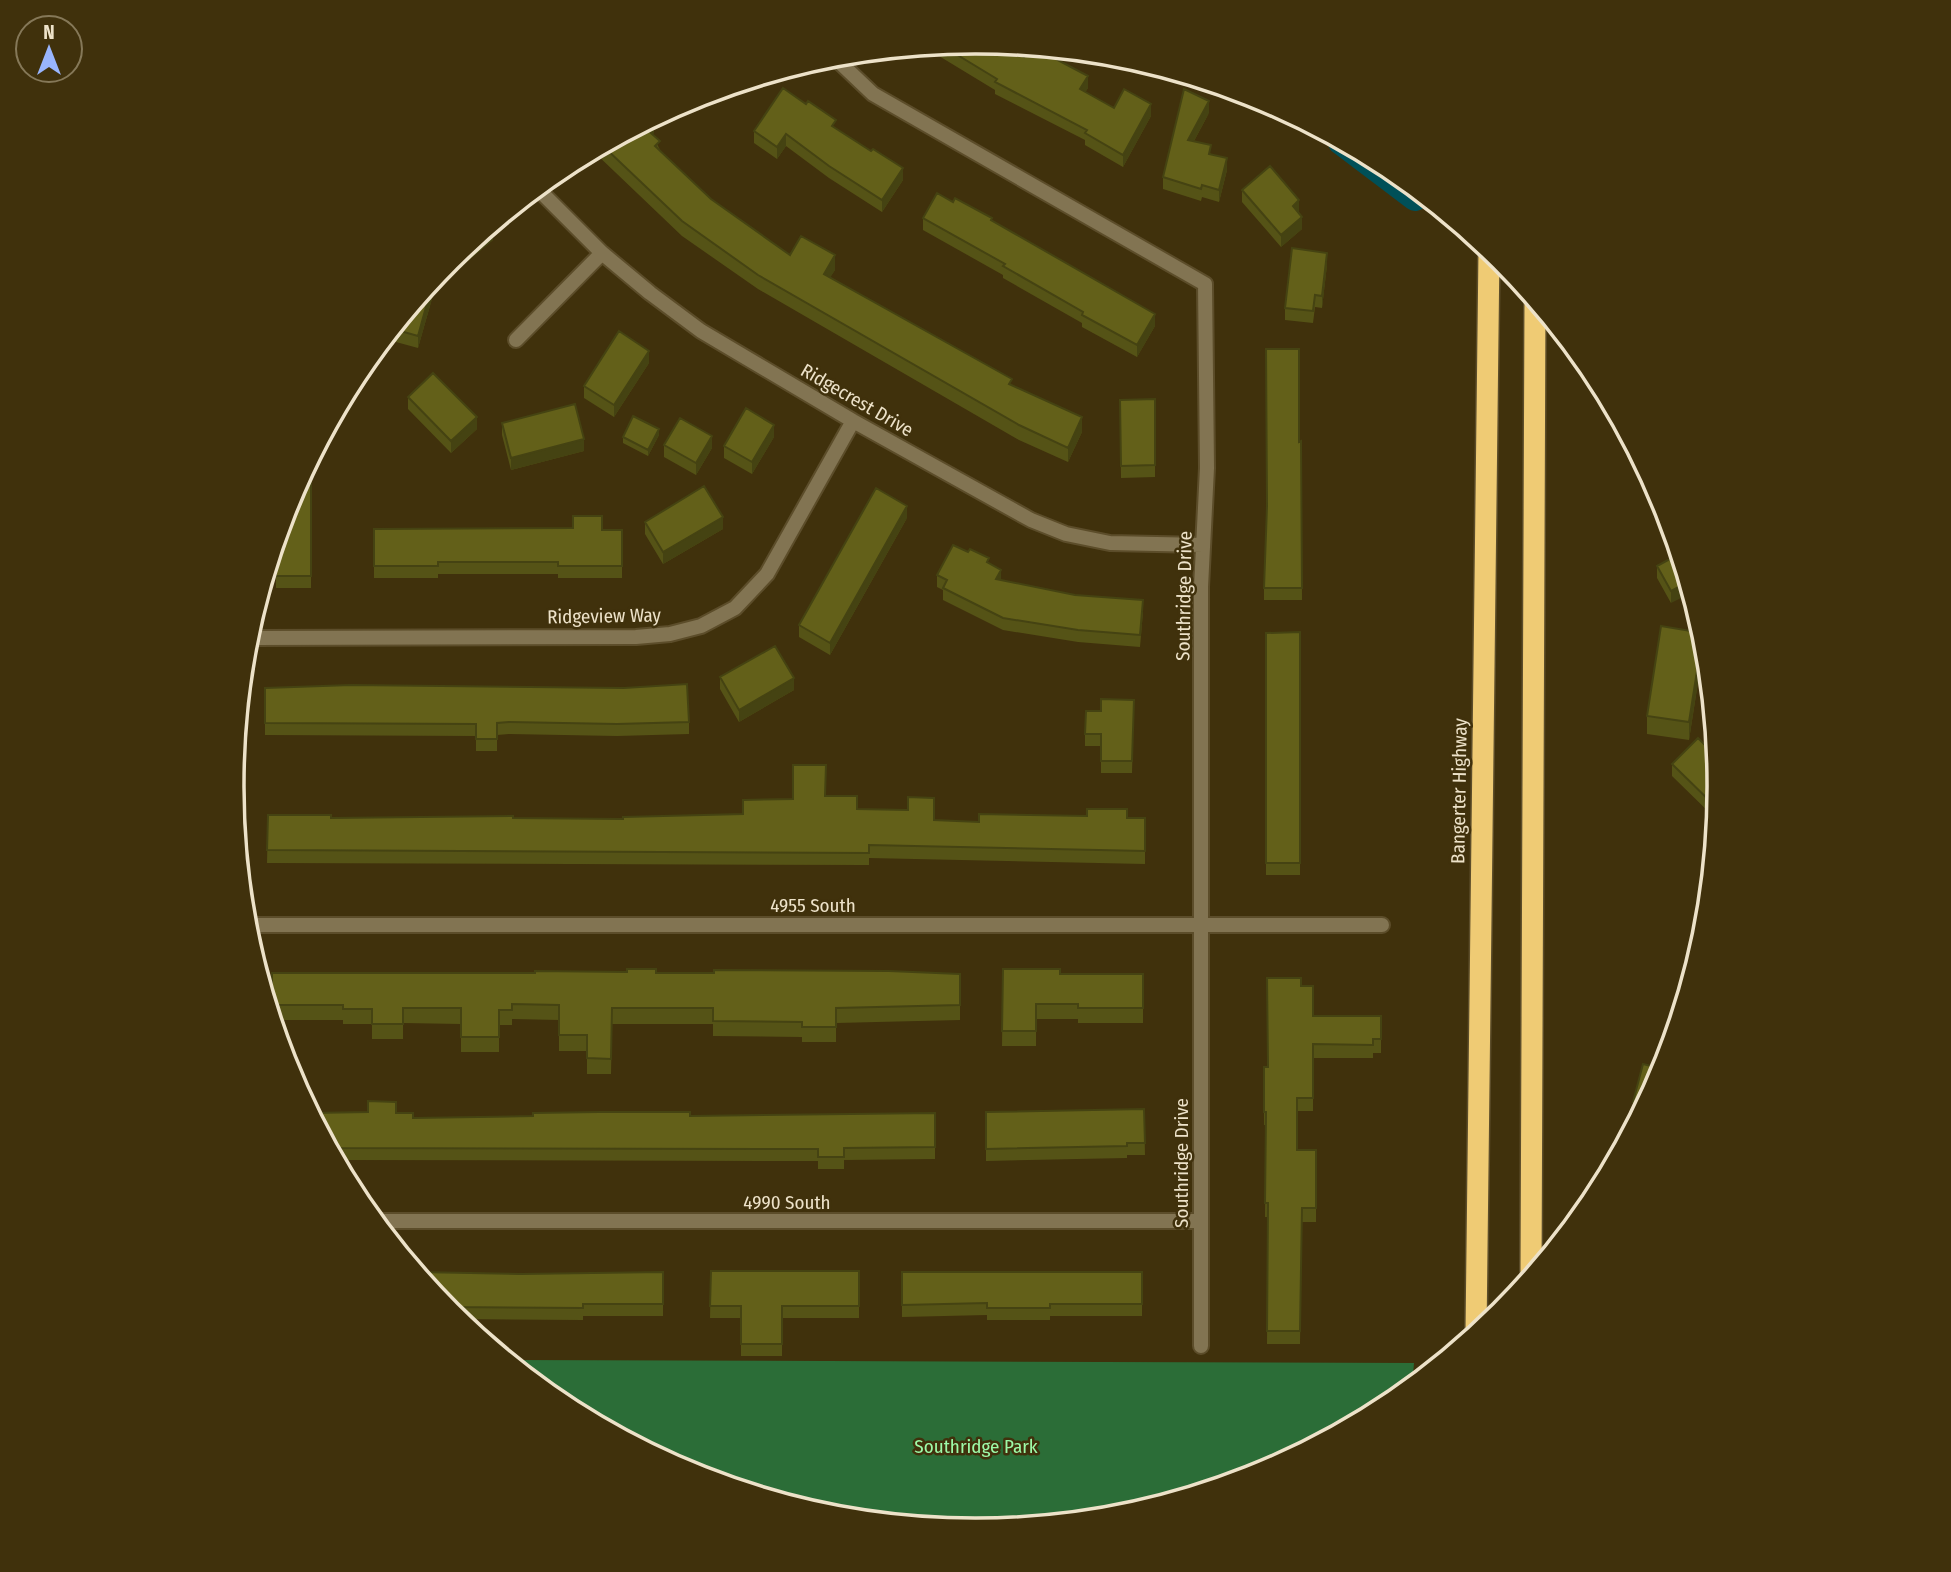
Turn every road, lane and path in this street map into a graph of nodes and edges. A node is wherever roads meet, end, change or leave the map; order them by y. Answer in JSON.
{"nodes":[{"id":1,"x":844,"y":66,"type":"edge"},
{"id":2,"x":544,"y":195,"type":"edge"},
{"id":3,"x":602,"y":253,"type":"junction"},
{"id":4,"x":1482,"y":259,"type":"edge"},
{"id":5,"x":1489,"y":265,"type":"edge"},
{"id":6,"x":1487,"y":315,"type":"junction"},
{"id":7,"x":1535,"y":315,"type":"edge"},
{"id":8,"x":516,"y":340,"type":"dead end"},
{"id":9,"x":853,"y":421,"type":"junction"},
{"id":10,"x":1203,"y":545,"type":"junction"},
{"id":11,"x":259,"y":638,"type":"edge"},
{"id":12,"x":257,"y":925,"type":"edge"},
{"id":13,"x":1201,"y":925,"type":"junction"},
{"id":14,"x":1381,"y":925,"type":"dead end"},
{"id":15,"x":388,"y":1221,"type":"edge"},
{"id":16,"x":1200,"y":1221,"type":"junction"},
{"id":17,"x":1531,"y":1262,"type":"edge"},
{"id":18,"x":1476,"y":1319,"type":"edge"},
{"id":19,"x":1201,"y":1346,"type":"dead end"}],
"edges":[{"from":1,"to":10,"type":"street","name":"Southridge Drive"},
{"from":2,"to":3,"type":"street","name":"Ridgecrest Drive"},
{"from":3,"to":8,"type":"street"},
{"from":3,"to":9,"type":"street","name":"Ridgecrest Drive"},
{"from":4,"to":6,"type":"highway"},
{"from":5,"to":6,"type":"highway","name":"Bangerter Highway"},
{"from":6,"to":18,"type":"highway","name":"Bangerter Highway"},
{"from":7,"to":17,"type":"highway"},
{"from":9,"to":10,"type":"street","name":"Ridgecrest Drive"},
{"from":9,"to":11,"type":"street","name":"Ridgeview Way"},
{"from":10,"to":13,"type":"street","name":"Southridge Drive"},
{"from":12,"to":13,"type":"street","name":"4955 South"},
{"from":13,"to":14,"type":"street","name":"4955 South"},
{"from":13,"to":16,"type":"street","name":"Southridge Drive"},
{"from":15,"to":16,"type":"street","name":"4990 South"},
{"from":16,"to":19,"type":"street","name":"Southridge Drive"}]}
